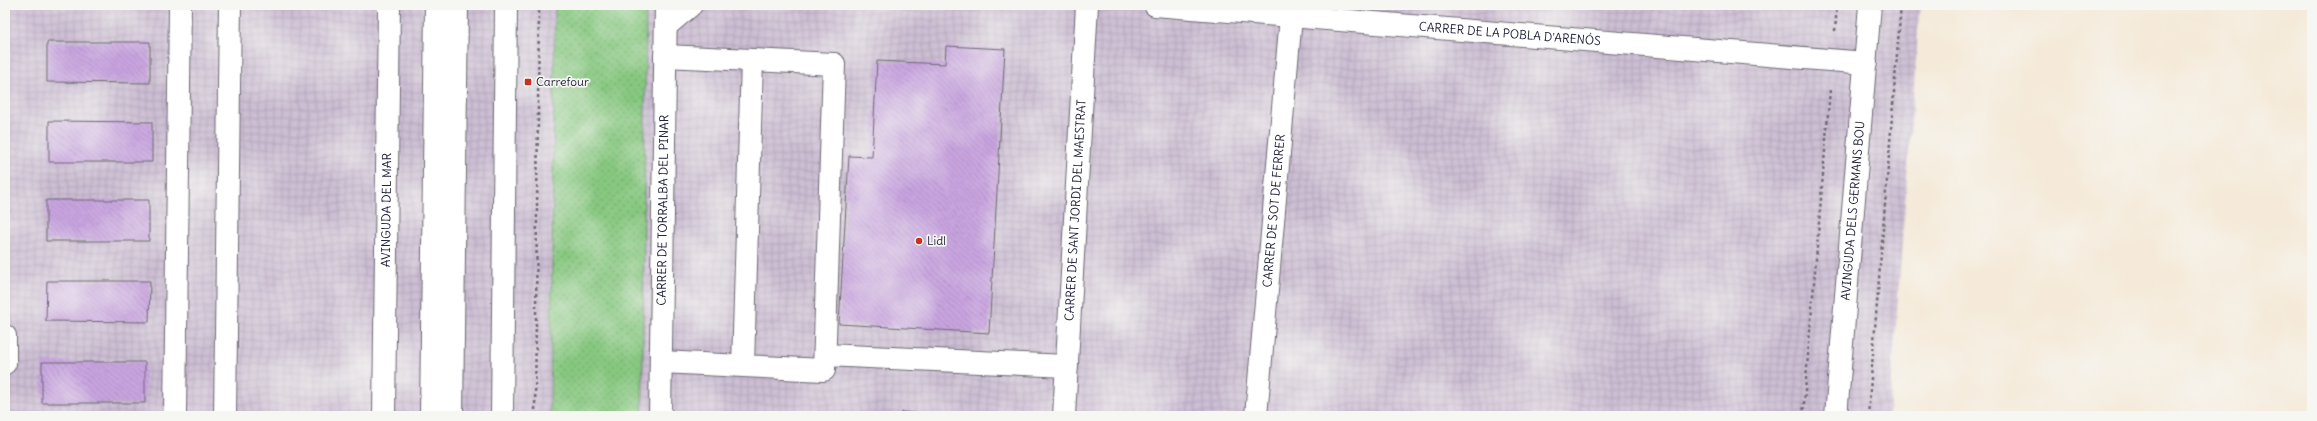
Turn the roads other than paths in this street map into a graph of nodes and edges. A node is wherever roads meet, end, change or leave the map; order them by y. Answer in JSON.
{"nodes":[{"id":1,"x":180,"y":5,"type":"edge"},
{"id":2,"x":230,"y":5,"type":"edge"},
{"id":3,"x":389,"y":5,"type":"edge"},
{"id":4,"x":436,"y":5,"type":"edge"},
{"id":5,"x":457,"y":5,"type":"edge"},
{"id":6,"x":506,"y":5,"type":"edge"},
{"id":7,"x":691,"y":5,"type":"edge"},
{"id":8,"x":1087,"y":5,"type":"edge"},
{"id":9,"x":1155,"y":5,"type":"edge"},
{"id":10,"x":1870,"y":5,"type":"edge"},
{"id":11,"x":1292,"y":11,"type":"edge"},
{"id":12,"x":666,"y":15,"type":"edge"},
{"id":13,"x":665,"y":56,"type":"junction"},
{"id":14,"x":752,"y":60,"type":"junction"},
{"id":15,"x":1866,"y":63,"type":"junction"},
{"id":16,"x":5,"y":336,"type":"edge"},
{"id":17,"x":661,"y":362,"type":"junction"},
{"id":18,"x":824,"y":362,"type":"junction"},
{"id":19,"x":5,"y":363,"type":"edge"},
{"id":20,"x":743,"y":366,"type":"junction"},
{"id":21,"x":1067,"y":366,"type":"junction"},
{"id":22,"x":175,"y":416,"type":"edge"},
{"id":23,"x":225,"y":416,"type":"edge"},
{"id":24,"x":384,"y":416,"type":"edge"},
{"id":25,"x":431,"y":416,"type":"edge"},
{"id":26,"x":452,"y":416,"type":"edge"},
{"id":27,"x":502,"y":416,"type":"edge"},
{"id":28,"x":660,"y":416,"type":"edge"},
{"id":29,"x":1064,"y":416,"type":"edge"},
{"id":30,"x":1256,"y":416,"type":"edge"},
{"id":31,"x":1836,"y":416,"type":"edge"}],
"edges":[{"from":1,"to":22,"type":"street"},
{"from":2,"to":23,"type":"street"},
{"from":3,"to":24,"type":"street","name":"AVINGUDA DEL MAR"},
{"from":4,"to":25,"type":"street"},
{"from":5,"to":26,"type":"street"},
{"from":6,"to":27,"type":"street"},
{"from":7,"to":12,"type":"street"},
{"from":8,"to":21,"type":"street","name":"CARRER DE SANT JORDI DEL MAESTRAT"},
{"from":9,"to":11,"type":"street","name":"CARRER DE LA POBLA D'ARENÓS"},
{"from":10,"to":15,"type":"street","name":"AVINGUDA DELS GERMANS BOU"},
{"from":11,"to":15,"type":"street","name":"CARRER DE LA POBLA D'ARENÓS"},
{"from":11,"to":30,"type":"street","name":"CARRER DE SOT DE FERRER"},
{"from":12,"to":13,"type":"street","name":"CARRER DE TORRALBA DEL PINAR"},
{"from":13,"to":14,"type":"street"},
{"from":13,"to":17,"type":"street","name":"CARRER DE TORRALBA DEL PINAR"},
{"from":14,"to":18,"type":"street"},
{"from":14,"to":20,"type":"street"},
{"from":15,"to":31,"type":"street","name":"AVINGUDA DELS GERMANS BOU"},
{"from":16,"to":19,"type":"street"},
{"from":17,"to":20,"type":"street"},
{"from":17,"to":28,"type":"street","name":"CARRER DE TORRALBA DEL PINAR"},
{"from":18,"to":20,"type":"street"},
{"from":18,"to":21,"type":"street"},
{"from":21,"to":29,"type":"street","name":"CARRER DE SANT JORDI DEL MAESTRAT"}]}
